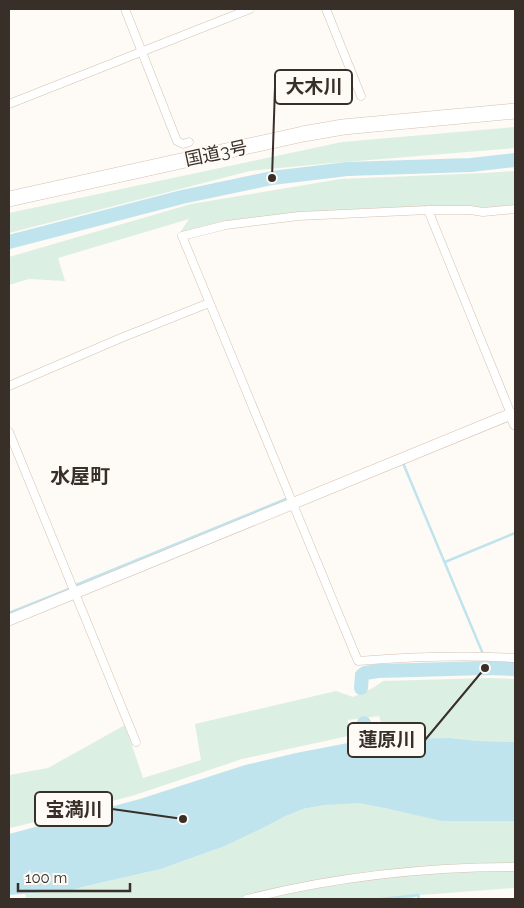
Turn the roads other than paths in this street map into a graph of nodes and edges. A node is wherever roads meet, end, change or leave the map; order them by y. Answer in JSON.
{"nodes":[{"id":1,"x":125,"y":9,"type":"edge"},
{"id":2,"x":250,"y":9,"type":"edge"},
{"id":3,"x":326,"y":9,"type":"edge"},
{"id":4,"x":142,"y":52,"type":"junction"},
{"id":5,"x":360,"y":96,"type":"dead end"},
{"id":6,"x":9,"y":104,"type":"edge"},
{"id":7,"x":515,"y":111,"type":"edge"},
{"id":8,"x":189,"y":142,"type":"dead end"},
{"id":9,"x":9,"y":199,"type":"edge"},
{"id":10,"x":515,"y":209,"type":"edge"},
{"id":11,"x":428,"y":210,"type":"junction"},
{"id":12,"x":209,"y":302,"type":"junction"},
{"id":13,"x":9,"y":386,"type":"edge"},
{"id":14,"x":513,"y":419,"type":"edge"},
{"id":15,"x":9,"y":432,"type":"edge"},
{"id":16,"x":293,"y":504,"type":"junction"},
{"id":17,"x":76,"y":593,"type":"junction"},
{"id":18,"x":9,"y":620,"type":"edge"},
{"id":19,"x":515,"y":658,"type":"edge"},
{"id":20,"x":136,"y":742,"type":"dead end"},
{"id":21,"x":515,"y":867,"type":"edge"},
{"id":22,"x":247,"y":899,"type":"edge"}],
"edges":[{"from":1,"to":4,"type":"street"},
{"from":2,"to":4,"type":"street"},
{"from":3,"to":5,"type":"street"},
{"from":4,"to":6,"type":"street"},
{"from":4,"to":8,"type":"street"},
{"from":7,"to":9,"type":"highway","name":"国道3号"},
{"from":10,"to":11,"type":"street"},
{"from":11,"to":12,"type":"street"},
{"from":11,"to":14,"type":"street"},
{"from":12,"to":13,"type":"street"},
{"from":12,"to":16,"type":"street"},
{"from":14,"to":16,"type":"street"},
{"from":15,"to":17,"type":"street"},
{"from":16,"to":17,"type":"street"},
{"from":16,"to":19,"type":"street"},
{"from":17,"to":18,"type":"street"},
{"from":17,"to":20,"type":"street"},
{"from":21,"to":22,"type":"street"}]}
